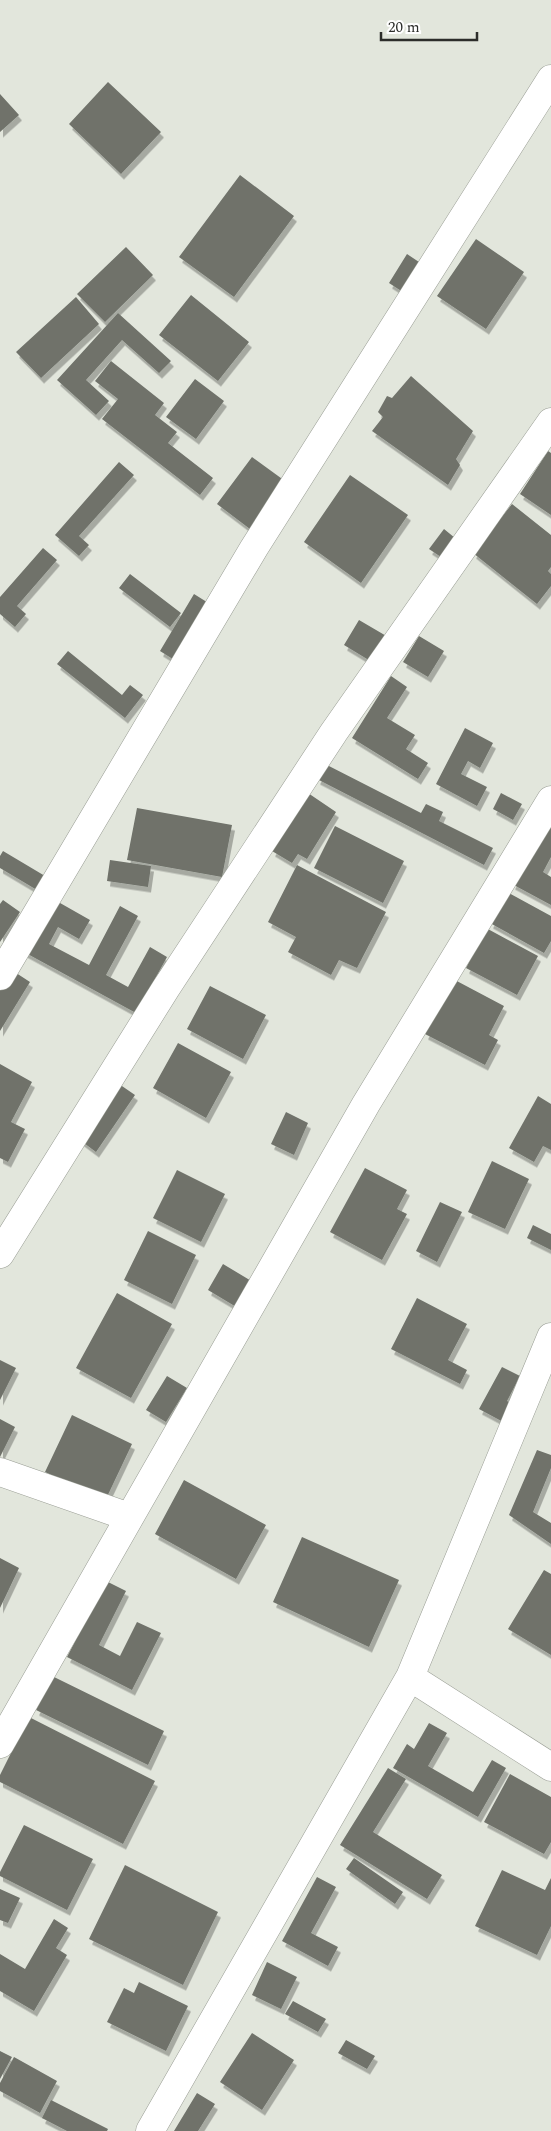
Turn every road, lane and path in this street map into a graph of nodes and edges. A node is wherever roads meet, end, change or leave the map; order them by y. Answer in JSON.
{"nodes":[{"id":1,"x":551,"y":79,"type":"edge"},
{"id":2,"x":551,"y":422,"type":"edge"},
{"id":3,"x":551,"y":800,"type":"edge"},
{"id":4,"x":3,"y":965,"type":"edge"},
{"id":5,"x":0,"y":1254,"type":"edge"},
{"id":6,"x":550,"y":1342,"type":"edge"},
{"id":7,"x":0,"y":1472,"type":"edge"},
{"id":8,"x":129,"y":1517,"type":"junction"},
{"id":9,"x":410,"y":1677,"type":"junction"},
{"id":10,"x":0,"y":1744,"type":"edge"},
{"id":11,"x":551,"y":1768,"type":"edge"},
{"id":12,"x":150,"y":2131,"type":"edge"}],
"edges":[{"from":1,"to":4,"type":"street"},
{"from":2,"to":5,"type":"street"},
{"from":3,"to":8,"type":"street"},
{"from":6,"to":9,"type":"street"},
{"from":7,"to":8,"type":"street"},
{"from":8,"to":10,"type":"street"},
{"from":9,"to":11,"type":"street"},
{"from":9,"to":12,"type":"street"}]}
